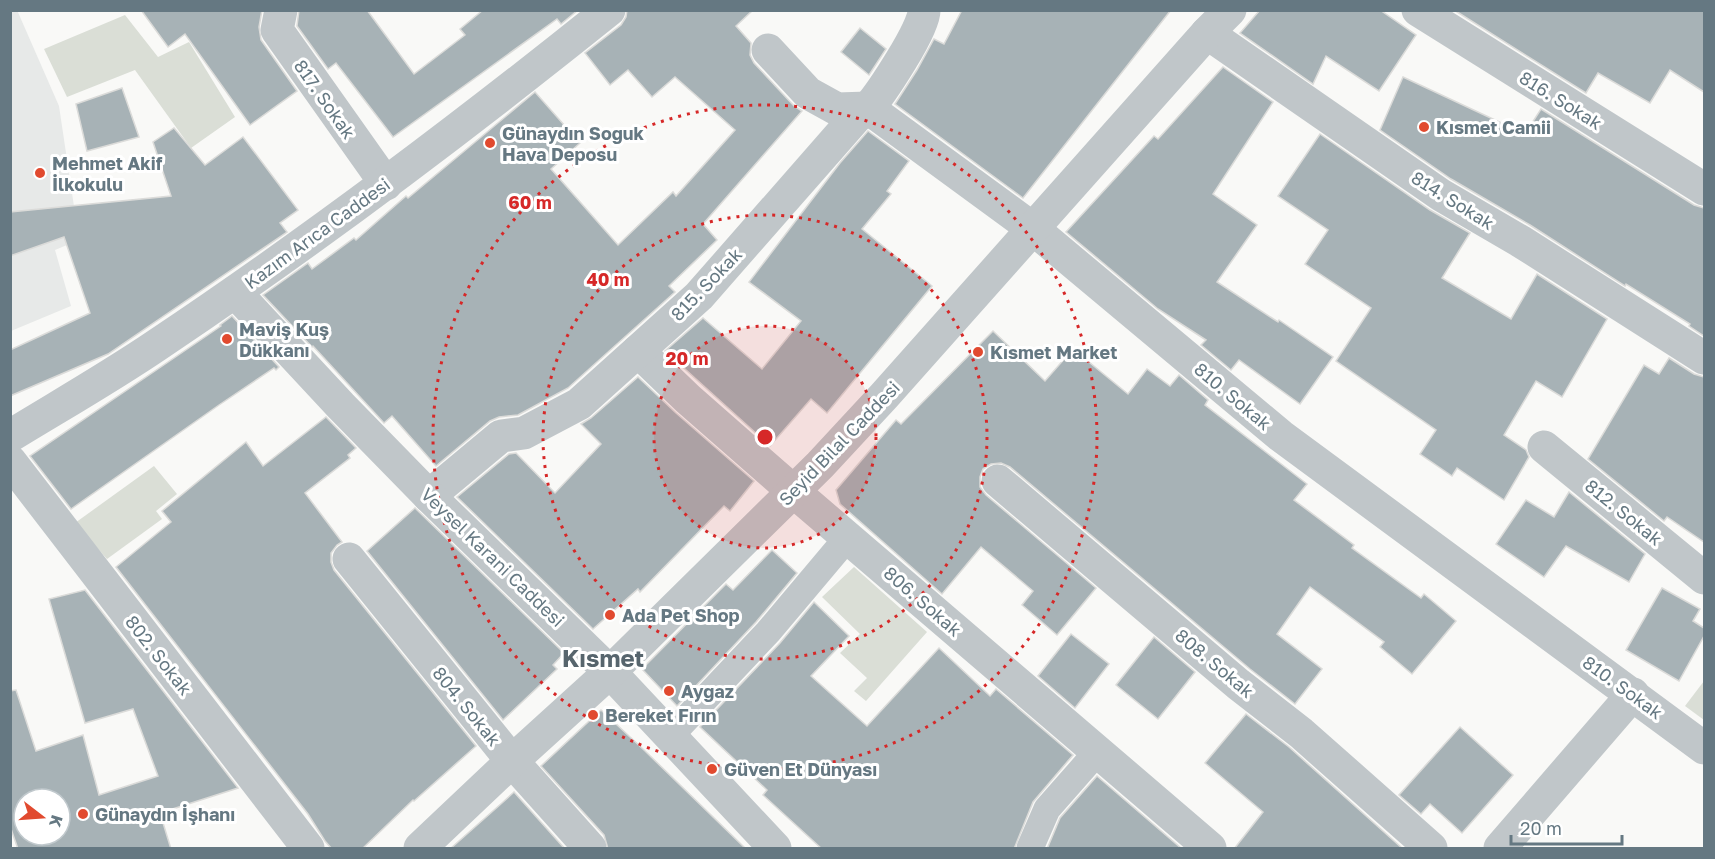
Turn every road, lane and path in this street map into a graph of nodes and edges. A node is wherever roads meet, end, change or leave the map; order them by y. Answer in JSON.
{"nodes":[{"id":1,"x":281,"y":10,"type":"edge"},
{"id":2,"x":609,"y":10,"type":"edge"},
{"id":3,"x":924,"y":10,"type":"edge"},
{"id":4,"x":1230,"y":10,"type":"edge"},
{"id":5,"x":1418,"y":10,"type":"edge"},
{"id":6,"x":1207,"y":33,"type":"junction"},
{"id":7,"x":768,"y":50,"type":"dead end"},
{"id":8,"x":868,"y":108,"type":"junction"},
{"id":9,"x":386,"y":184,"type":"junction"},
{"id":10,"x":1704,"y":189,"type":"edge"},
{"id":11,"x":1032,"y":228,"type":"junction"},
{"id":12,"x":235,"y":292,"type":"junction"},
{"id":13,"x":638,"y":351,"type":"junction"},
{"id":14,"x":1704,"y":358,"type":"edge"},
{"id":15,"x":10,"y":436,"type":"edge"},
{"id":16,"x":1544,"y":447,"type":"dead end"},
{"id":17,"x":10,"y":461,"type":"edge"},
{"id":18,"x":998,"y":481,"type":"dead end"},
{"id":19,"x":793,"y":491,"type":"junction"},
{"id":20,"x":429,"y":496,"type":"junction"},
{"id":21,"x":848,"y":537,"type":"junction"},
{"id":22,"x":349,"y":559,"type":"dead end"},
{"id":23,"x":1704,"y":578,"type":"edge"},
{"id":24,"x":610,"y":672,"type":"junction"},
{"id":25,"x":1633,"y":694,"type":"junction"},
{"id":26,"x":670,"y":736,"type":"junction"},
{"id":27,"x":1704,"y":748,"type":"edge"},
{"id":28,"x":1098,"y":751,"type":"junction"},
{"id":29,"x":512,"y":761,"type":"junction"},
{"id":30,"x":308,"y":849,"type":"edge"},
{"id":31,"x":420,"y":849,"type":"edge"},
{"id":32,"x":590,"y":849,"type":"edge"},
{"id":33,"x":775,"y":849,"type":"edge"},
{"id":34,"x":1030,"y":849,"type":"edge"},
{"id":35,"x":1210,"y":849,"type":"edge"},
{"id":36,"x":1431,"y":849,"type":"edge"},
{"id":37,"x":1500,"y":849,"type":"edge"}],
"edges":[{"from":1,"to":9,"type":"street","name":"817. Sokak"},
{"from":2,"to":9,"type":"street","name":"Kazım Arıca Caddesi"},
{"from":3,"to":8,"type":"street","name":"815. Sokak"},
{"from":4,"to":6,"type":"street","name":"Seyid Bilal Caddesi"},
{"from":5,"to":10,"type":"street","name":"816. Sokak"},
{"from":6,"to":11,"type":"street","name":"Seyid Bilal Caddesi"},
{"from":6,"to":14,"type":"street","name":"814. Sokak"},
{"from":7,"to":8,"type":"street"},
{"from":8,"to":11,"type":"street","name":"810. Sokak"},
{"from":8,"to":13,"type":"street","name":"815. Sokak"},
{"from":9,"to":12,"type":"street","name":"Kazım Arıca Caddesi"},
{"from":11,"to":19,"type":"street","name":"Seyid Bilal Caddesi"},
{"from":11,"to":25,"type":"street","name":"810. Sokak"},
{"from":12,"to":15,"type":"street","name":"Kazım Arıca Caddesi"},
{"from":12,"to":20,"type":"street","name":"Veysel Karani Caddesi"},
{"from":13,"to":19,"type":"street","name":"806. Sokak"},
{"from":13,"to":20,"type":"street","name":"815. Sokak"},
{"from":16,"to":23,"type":"street","name":"812. Sokak"},
{"from":17,"to":30,"type":"street","name":"802. Sokak"},
{"from":18,"to":36,"type":"street","name":"808. Sokak"},
{"from":19,"to":21,"type":"street","name":"806. Sokak"},
{"from":19,"to":24,"type":"street","name":"Seyid Bilal Caddesi"},
{"from":20,"to":24,"type":"street","name":"Veysel Karani Caddesi"},
{"from":21,"to":26,"type":"street"},
{"from":21,"to":28,"type":"street","name":"806. Sokak"},
{"from":22,"to":29,"type":"street","name":"804. Sokak"},
{"from":24,"to":26,"type":"street","name":"Veysel Karani Caddesi"},
{"from":24,"to":29,"type":"street","name":"Seyid Bilal Caddesi"},
{"from":25,"to":27,"type":"street","name":"810. Sokak"},
{"from":25,"to":37,"type":"street"},
{"from":26,"to":33,"type":"street","name":"Veysel Karani Caddesi"},
{"from":28,"to":34,"type":"street"},
{"from":28,"to":35,"type":"street","name":"806. Sokak"},
{"from":29,"to":31,"type":"street","name":"Seyid Bilal Caddesi"},
{"from":29,"to":32,"type":"street","name":"804. Sokak"}]}
